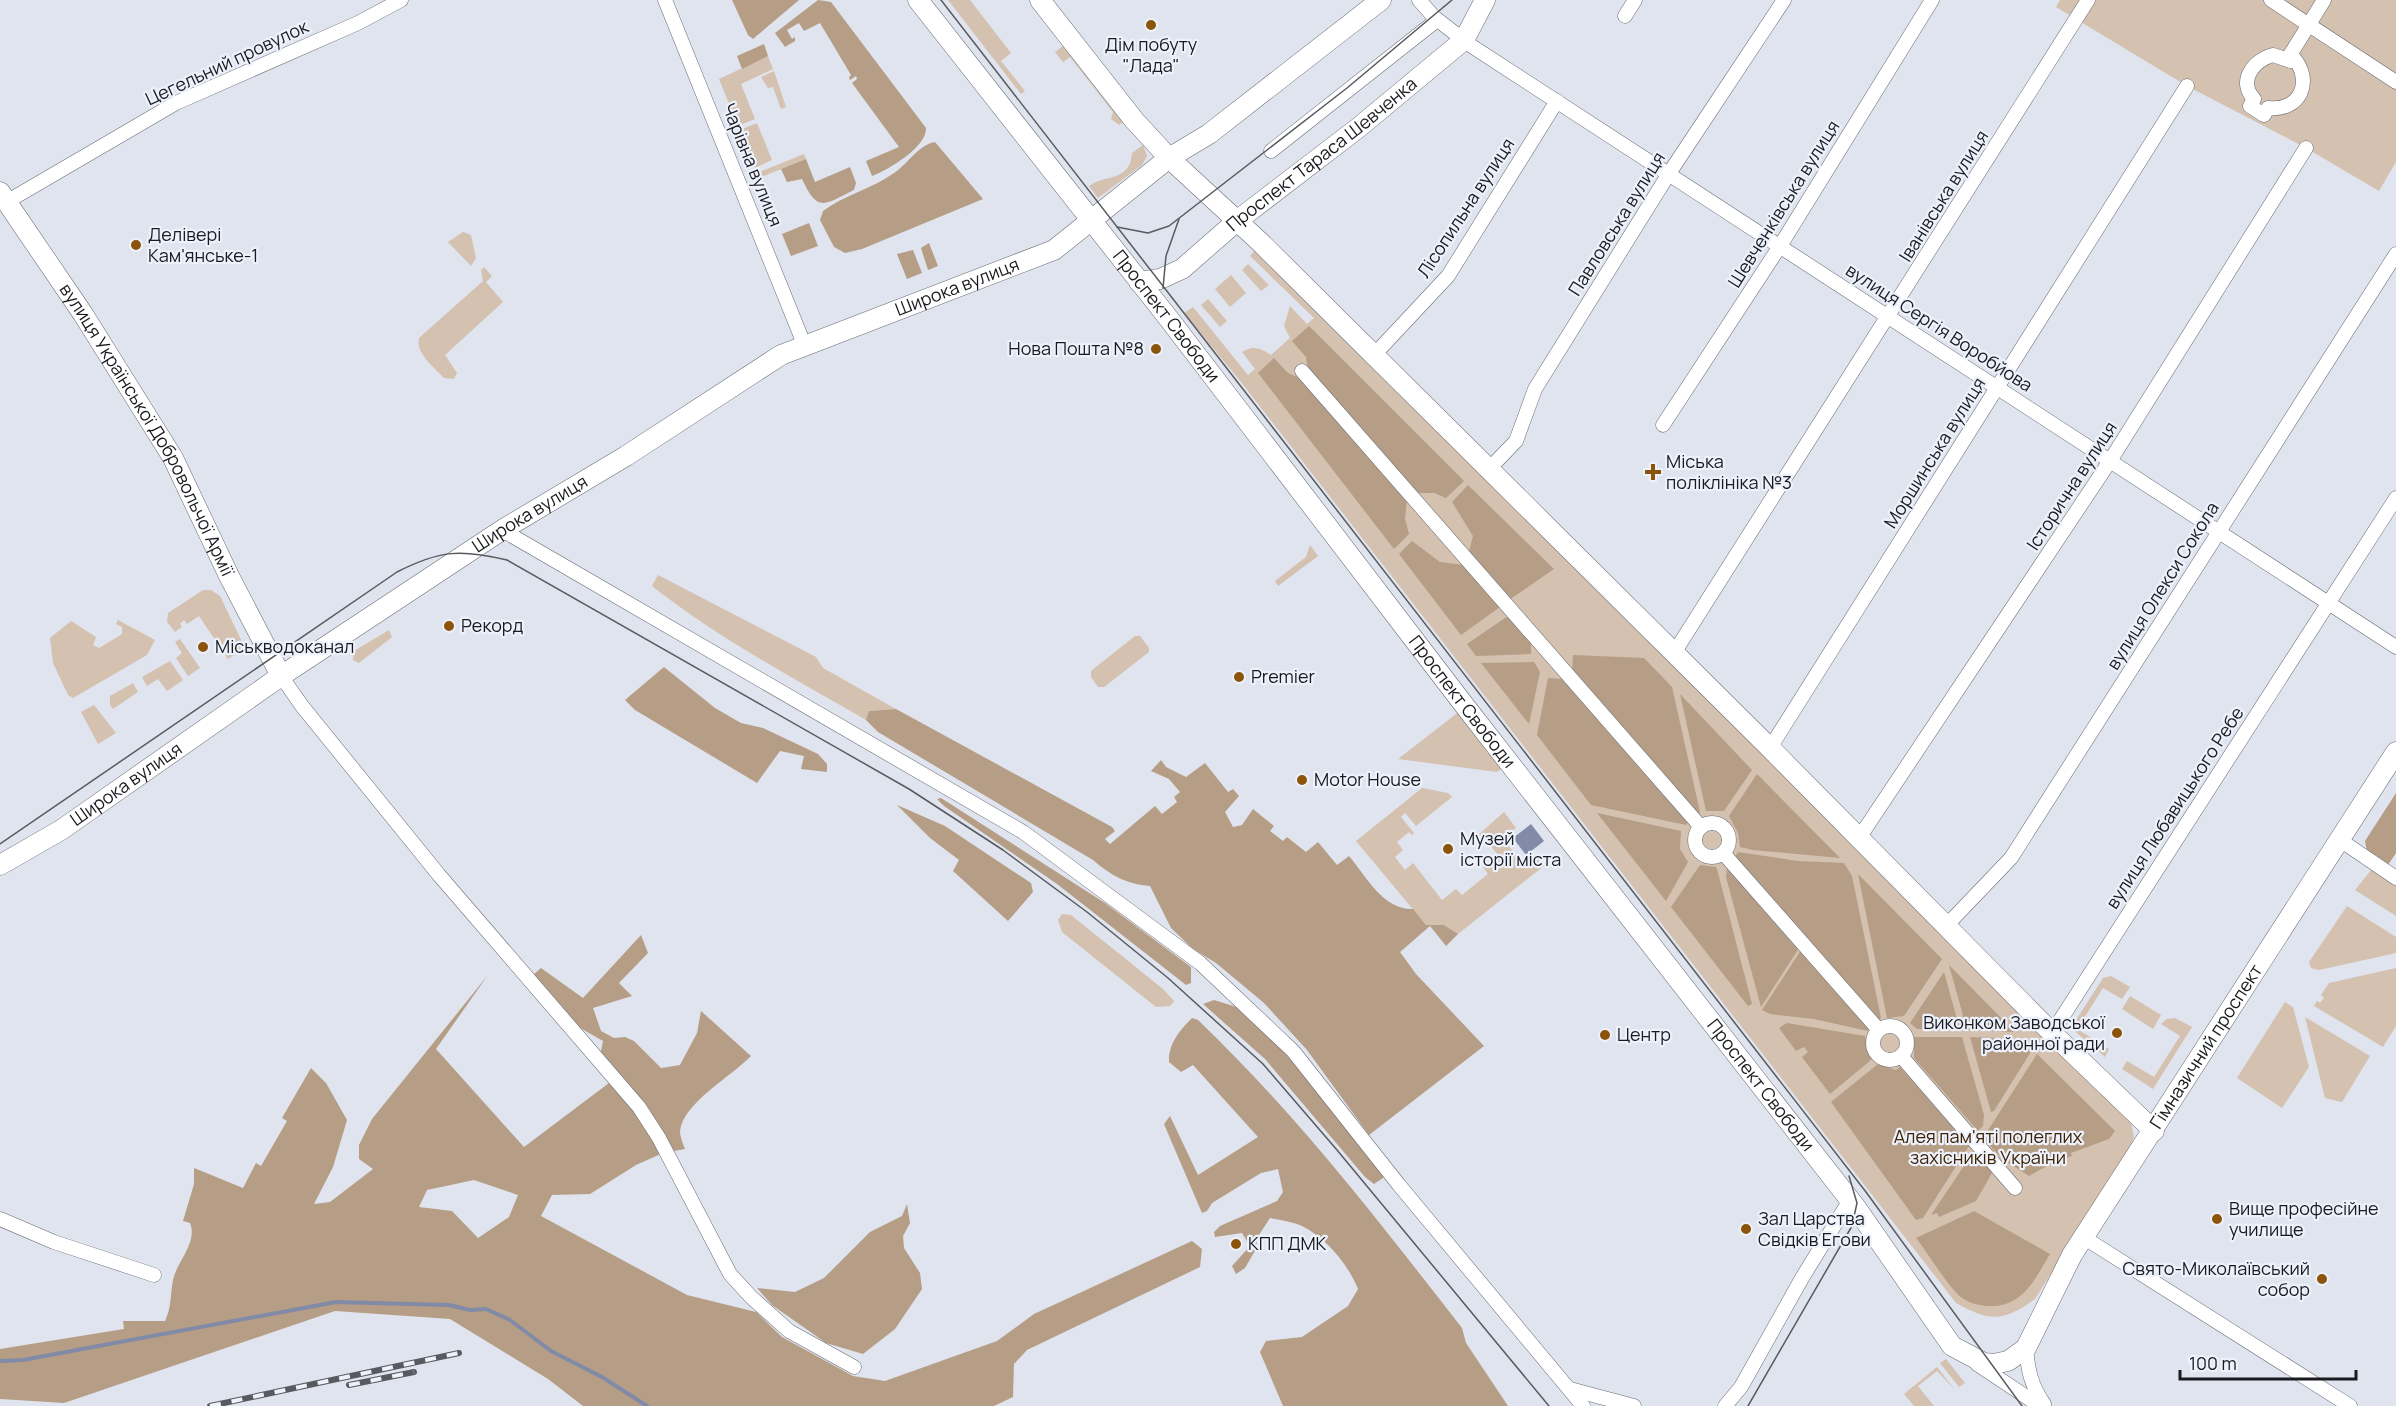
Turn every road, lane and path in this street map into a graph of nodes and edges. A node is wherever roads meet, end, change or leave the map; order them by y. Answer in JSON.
{"nodes":[{"id":1,"x":401,"y":0,"type":"edge"},
{"id":2,"x":665,"y":0,"type":"edge"},
{"id":3,"x":918,"y":0,"type":"edge"},
{"id":4,"x":1040,"y":0,"type":"edge"},
{"id":5,"x":1381,"y":0,"type":"edge"},
{"id":6,"x":1419,"y":0,"type":"edge"},
{"id":7,"x":1485,"y":0,"type":"edge"},
{"id":8,"x":1635,"y":0,"type":"edge"},
{"id":9,"x":1784,"y":0,"type":"edge"},
{"id":10,"x":1932,"y":0,"type":"edge"},
{"id":11,"x":2088,"y":0,"type":"edge"},
{"id":12,"x":2271,"y":0,"type":"edge"},
{"id":13,"x":2324,"y":0,"type":"edge"},
{"id":14,"x":1624,"y":16,"type":"dead end"},
{"id":15,"x":1437,"y":20,"type":"junction"},
{"id":16,"x":2308,"y":24,"type":"junction"},
{"id":17,"x":1464,"y":40,"type":"junction"},
{"id":18,"x":2292,"y":59,"type":"junction"},
{"id":19,"x":2396,"y":82,"type":"edge"},
{"id":20,"x":2187,"y":86,"type":"dead end"},
{"id":21,"x":1557,"y":101,"type":"junction"},
{"id":22,"x":2306,"y":148,"type":"dead end"},
{"id":23,"x":1271,"y":151,"type":"dead end"},
{"id":24,"x":1169,"y":158,"type":"junction"},
{"id":25,"x":1668,"y":175,"type":"junction"},
{"id":26,"x":4,"y":196,"type":"edge"},
{"id":27,"x":1089,"y":220,"type":"junction"},
{"id":28,"x":1238,"y":220,"type":"junction"},
{"id":29,"x":1780,"y":246,"type":"junction"},
{"id":30,"x":2396,"y":254,"type":"edge"},
{"id":31,"x":1139,"y":282,"type":"junction"},
{"id":32,"x":1890,"y":317,"type":"junction"},
{"id":33,"x":804,"y":344,"type":"junction"},
{"id":34,"x":1374,"y":355,"type":"junction"},
{"id":35,"x":1302,"y":371,"type":"dead end"},
{"id":36,"x":1998,"y":388,"type":"junction"},
{"id":37,"x":1663,"y":425,"type":"dead end"},
{"id":38,"x":2110,"y":461,"type":"junction"},
{"id":39,"x":1489,"y":469,"type":"junction"},
{"id":40,"x":2396,"y":498,"type":"edge"},
{"id":41,"x":502,"y":530,"type":"junction"},
{"id":42,"x":2218,"y":530,"type":"junction"},
{"id":43,"x":2329,"y":602,"type":"junction"},
{"id":44,"x":2396,"y":647,"type":"edge"},
{"id":45,"x":1674,"y":653,"type":"junction"},
{"id":46,"x":281,"y":676,"type":"junction"},
{"id":47,"x":1770,"y":748,"type":"junction"},
{"id":48,"x":2396,"y":752,"type":"edge"},
{"id":49,"x":1701,"y":827,"type":"junction"},
{"id":50,"x":1859,"y":838,"type":"junction"},
{"id":51,"x":2340,"y":840,"type":"junction"},
{"id":52,"x":1724,"y":854,"type":"junction"},
{"id":53,"x":0,"y":865,"type":"edge"},
{"id":54,"x":2396,"y":878,"type":"edge"},
{"id":55,"x":1946,"y":926,"type":"junction"},
{"id":56,"x":1878,"y":1029,"type":"junction"},
{"id":57,"x":2052,"y":1033,"type":"junction"},
{"id":58,"x":1900,"y":1056,"type":"junction"},
{"id":59,"x":2154,"y":1131,"type":"junction"},
{"id":60,"x":2015,"y":1188,"type":"dead end"},
{"id":61,"x":1850,"y":1200,"type":"junction"},
{"id":62,"x":0,"y":1219,"type":"edge"},
{"id":63,"x":2083,"y":1237,"type":"junction"},
{"id":64,"x":154,"y":1275,"type":"dead end"},
{"id":65,"x":1952,"y":1346,"type":"junction"},
{"id":66,"x":2026,"y":1348,"type":"junction"},
{"id":67,"x":854,"y":1367,"type":"dead end"},
{"id":68,"x":1570,"y":1389,"type":"junction"},
{"id":69,"x":2018,"y":1390,"type":"junction"},
{"id":70,"x":1583,"y":1406,"type":"edge"},
{"id":71,"x":1634,"y":1406,"type":"edge"},
{"id":72,"x":1725,"y":1406,"type":"edge"},
{"id":73,"x":2040,"y":1406,"type":"edge"},
{"id":74,"x":2045,"y":1406,"type":"edge"},
{"id":75,"x":2350,"y":1406,"type":"edge"}],
"edges":[{"from":1,"to":26,"type":"street","name":"Цегельний провулок"},
{"from":2,"to":33,"type":"street","name":"Чарівна вулиця"},
{"from":3,"to":27,"type":"main road","name":"Проспект Свободи"},
{"from":4,"to":24,"type":"main road"},
{"from":5,"to":24,"type":"main road"},
{"from":6,"to":15,"type":"street","name":"вулиця Сергія Воробйова"},
{"from":7,"to":17,"type":"main road","name":"Проспект Тараса Шевченка"},
{"from":8,"to":14,"type":"street"},
{"from":9,"to":25,"type":"street","name":"Павловська вулиця"},
{"from":10,"to":29,"type":"street","name":"Шевченківська вулиця"},
{"from":11,"to":32,"type":"street","name":"Іванівська вулиця"},
{"from":12,"to":16,"type":"street"},
{"from":13,"to":16,"type":"street"},
{"from":15,"to":17,"type":"street","name":"вулиця Сергія Воробйова"},
{"from":15,"to":23,"type":"street"},
{"from":16,"to":18,"type":"street"},
{"from":16,"to":19,"type":"street"},
{"from":17,"to":21,"type":"street","name":"вулиця Сергія Воробйова"},
{"from":17,"to":28,"type":"main road","name":"Проспект Тараса Шевченка"},
{"from":18,"to":18,"type":"street"},
{"from":20,"to":36,"type":"street","name":"Моршинська вулиця"},
{"from":21,"to":25,"type":"street","name":"вулиця Сергія Воробйова"},
{"from":21,"to":34,"type":"street","name":"Лісопильна вулиця"},
{"from":22,"to":38,"type":"street","name":"Історична вулиця"},
{"from":24,"to":27,"type":"main road"},
{"from":24,"to":28,"type":"main road"},
{"from":25,"to":29,"type":"street","name":"вулиця Сергія Воробйова"},
{"from":25,"to":39,"type":"street","name":"Павловська вулиця"},
{"from":26,"to":46,"type":"main road","name":"вулиця Української Добровольчої Армії"},
{"from":27,"to":31,"type":"main road","name":"Проспект Свободи"},
{"from":27,"to":33,"type":"main road","name":"Широка вулиця"},
{"from":28,"to":31,"type":"main road","name":"Проспект Тараса Шевченка"},
{"from":28,"to":34,"type":"main road"},
{"from":29,"to":32,"type":"street","name":"вулиця Сергія Воробйова"},
{"from":29,"to":37,"type":"street","name":"Шевченківська вулиця"},
{"from":30,"to":42,"type":"street","name":"вулиця Олекси Сокола"},
{"from":31,"to":61,"type":"main road","name":"Проспект Свободи"},
{"from":32,"to":36,"type":"street","name":"вулиця Сергія Воробйова"},
{"from":32,"to":45,"type":"street","name":"Іванівська вулиця"},
{"from":33,"to":41,"type":"main road","name":"Широка вулиця"},
{"from":34,"to":39,"type":"main road"},
{"from":35,"to":49,"type":"street"},
{"from":36,"to":38,"type":"street","name":"вулиця Сергія Воробйова"},
{"from":36,"to":47,"type":"street","name":"Моршинська вулиця"},
{"from":38,"to":42,"type":"street","name":"вулиця Сергія Воробйова"},
{"from":38,"to":50,"type":"street","name":"Історична вулиця"},
{"from":39,"to":45,"type":"main road"},
{"from":40,"to":43,"type":"street","name":"вулиця Любавицького Ребе"},
{"from":41,"to":46,"type":"main road","name":"Широка вулиця"},
{"from":41,"to":68,"type":"street"},
{"from":42,"to":43,"type":"street","name":"вулиця Сергія Воробйова"},
{"from":42,"to":55,"type":"street","name":"вулиця Олекси Сокола"},
{"from":43,"to":44,"type":"street","name":"вулиця Сергія Воробйова"},
{"from":43,"to":57,"type":"street","name":"вулиця Любавицького Ребе"},
{"from":45,"to":47,"type":"main road"},
{"from":46,"to":53,"type":"main road","name":"Широка вулиця"},
{"from":46,"to":67,"type":"street"},
{"from":47,"to":50,"type":"main road"},
{"from":48,"to":51,"type":"main road","name":"Гімназичний проспект"},
{"from":49,"to":52,"type":"street"},
{"from":49,"to":52,"type":"street"},
{"from":50,"to":55,"type":"main road"},
{"from":51,"to":54,"type":"street"},
{"from":51,"to":59,"type":"main road","name":"Гімназичний проспект"},
{"from":52,"to":56,"type":"street"},
{"from":55,"to":57,"type":"main road"},
{"from":56,"to":58,"type":"street"},
{"from":56,"to":58,"type":"street"},
{"from":57,"to":59,"type":"main road"},
{"from":58,"to":60,"type":"street"},
{"from":59,"to":63,"type":"main road","name":"Гімназичний проспект"},
{"from":61,"to":65,"type":"main road","name":"Проспект Свободи"},
{"from":61,"to":72,"type":"street"},
{"from":62,"to":64,"type":"street"},
{"from":63,"to":66,"type":"main road","name":"Гімназичний проспект"},
{"from":63,"to":75,"type":"street"},
{"from":65,"to":66,"type":"main road"},
{"from":65,"to":69,"type":"street","name":"Проспект Свободи"},
{"from":66,"to":69,"type":"street"},
{"from":66,"to":74,"type":"street"},
{"from":68,"to":70,"type":"street"},
{"from":68,"to":71,"type":"street"},
{"from":69,"to":73,"type":"street","name":"Проспект Свободи"}]}
